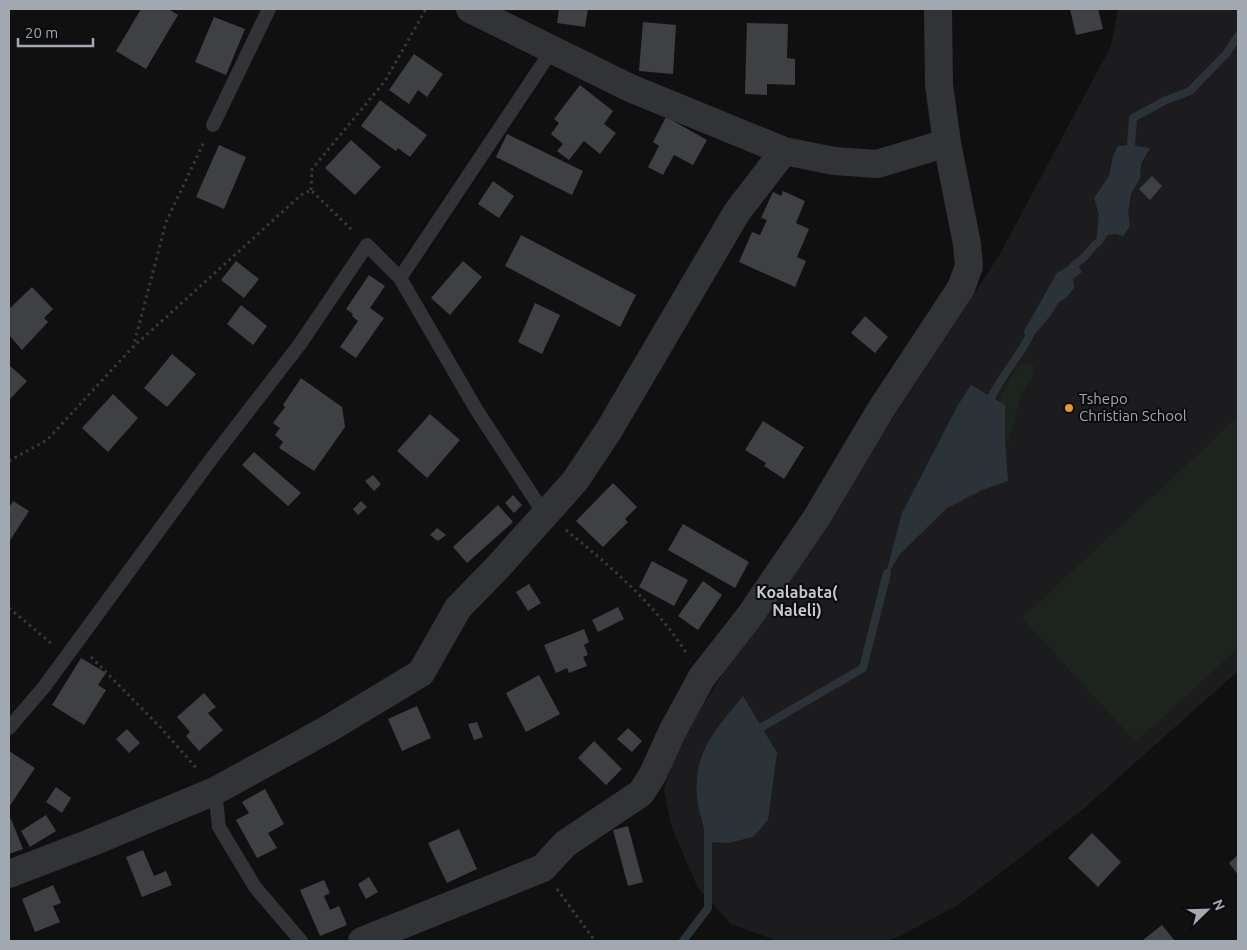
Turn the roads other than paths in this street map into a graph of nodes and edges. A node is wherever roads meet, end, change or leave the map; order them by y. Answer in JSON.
{"nodes":[{"id":1,"x":269,"y":9,"type":"edge"},
{"id":2,"x":470,"y":9,"type":"edge"},
{"id":3,"x":938,"y":9,"type":"edge"},
{"id":4,"x":552,"y":50,"type":"junction"},
{"id":5,"x":213,"y":125,"type":"road end"},
{"id":6,"x":947,"y":143,"type":"junction"},
{"id":7,"x":784,"y":151,"type":"junction"},
{"id":8,"x":400,"y":278,"type":"junction"},
{"id":9,"x":546,"y":515,"type":"junction"},
{"id":10,"x":9,"y":728,"type":"edge"},
{"id":11,"x":215,"y":791,"type":"junction"},
{"id":12,"x":9,"y":874,"type":"edge"},
{"id":13,"x":301,"y":941,"type":"edge"},
{"id":14,"x":362,"y":941,"type":"edge"}],
"edges":[{"from":1,"to":5,"type":"lane"},
{"from":2,"to":4,"type":"street"},
{"from":3,"to":6,"type":"street"},
{"from":4,"to":7,"type":"street"},
{"from":4,"to":8,"type":"lane"},
{"from":6,"to":7,"type":"street"},
{"from":6,"to":14,"type":"street"},
{"from":7,"to":9,"type":"street"},
{"from":8,"to":9,"type":"lane"},
{"from":8,"to":10,"type":"lane"},
{"from":9,"to":11,"type":"street"},
{"from":11,"to":12,"type":"street"},
{"from":11,"to":13,"type":"lane"}]}
